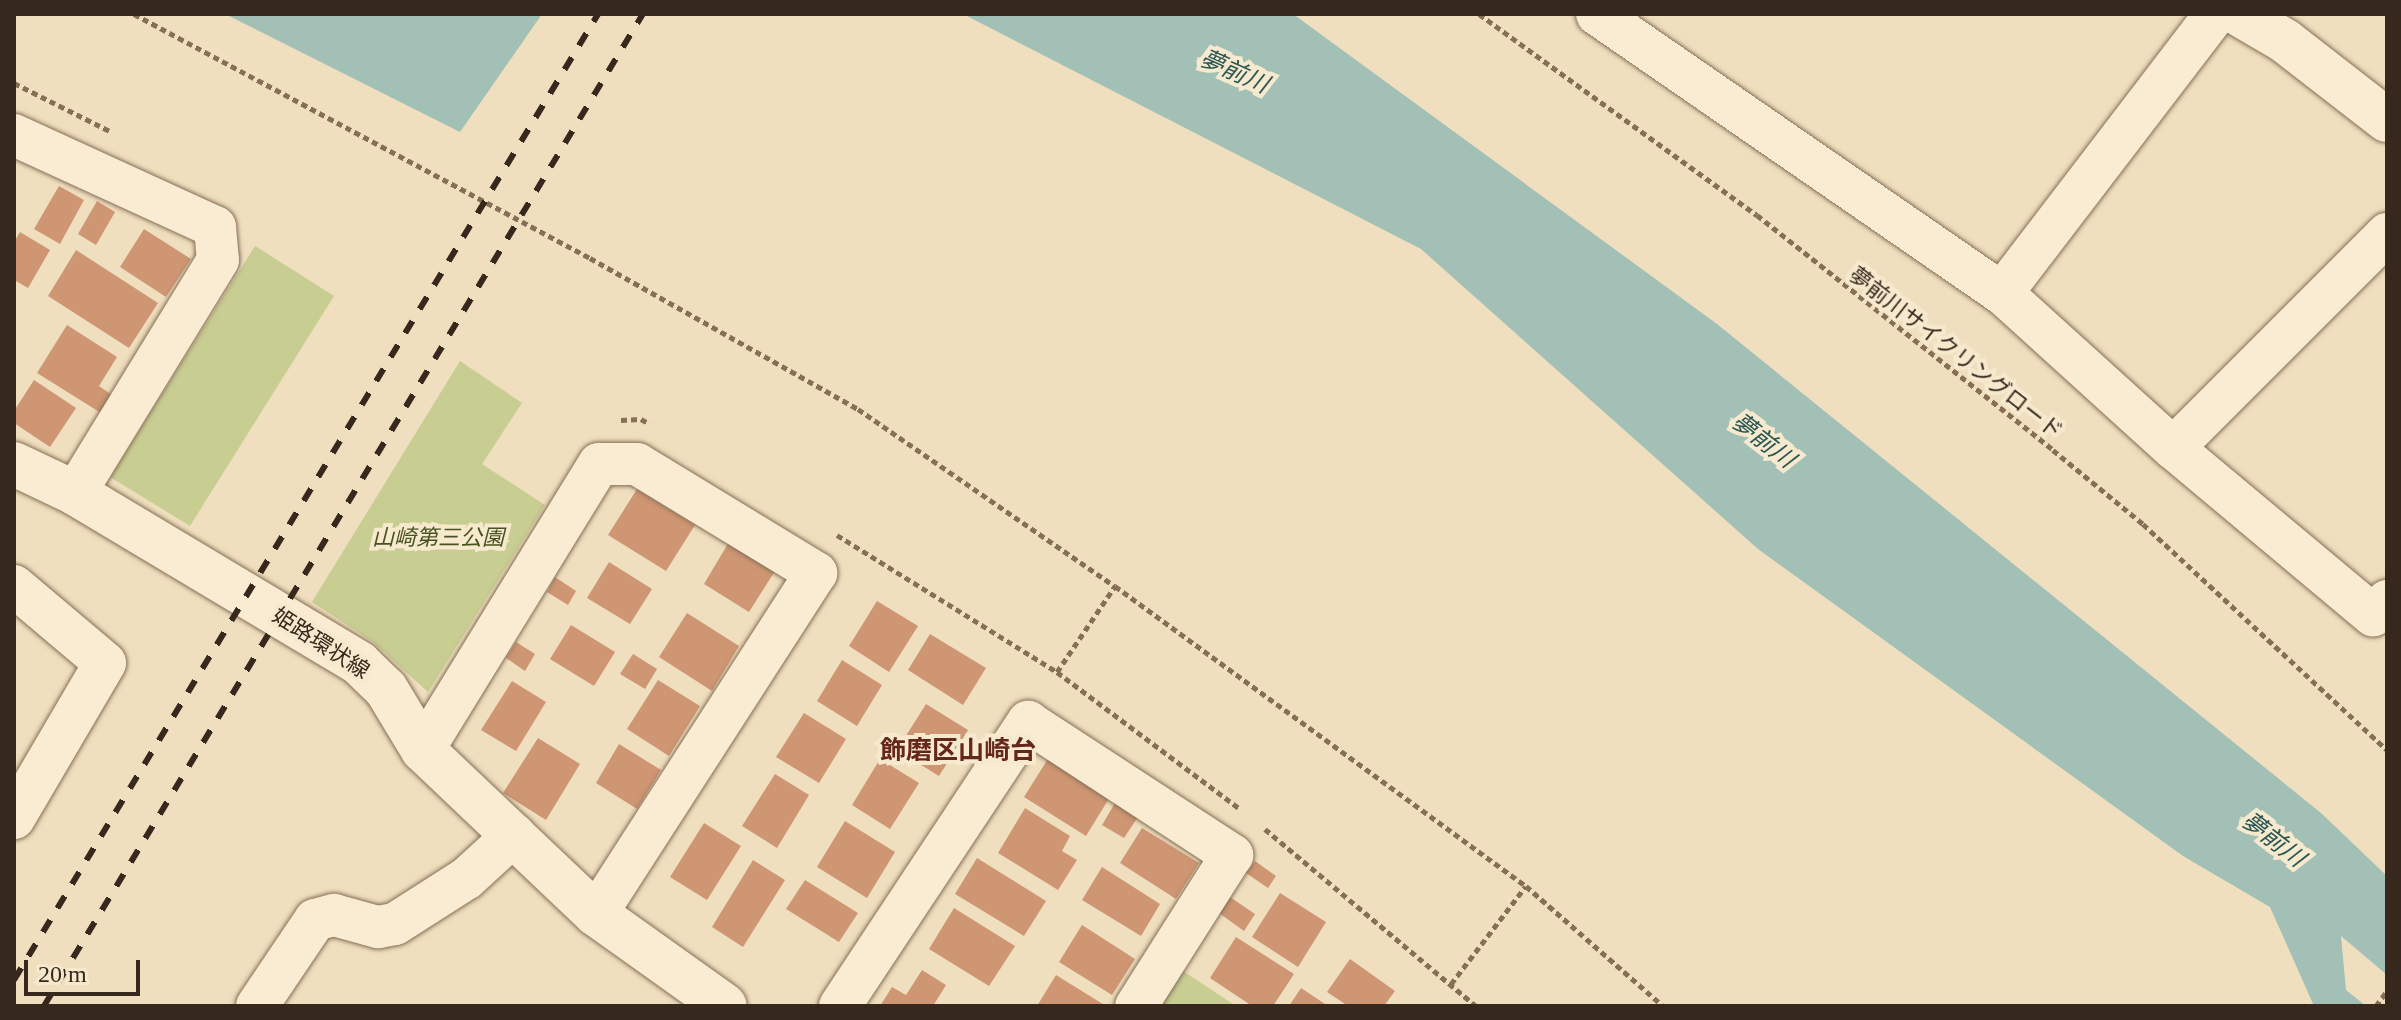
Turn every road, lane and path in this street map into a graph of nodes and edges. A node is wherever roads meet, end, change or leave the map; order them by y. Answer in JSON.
{"nodes":[{"id":1,"x":134,"y":14,"type":"edge"},
{"id":2,"x":1479,"y":14,"type":"edge"},
{"id":3,"x":1597,"y":14,"type":"edge"},
{"id":4,"x":2215,"y":14,"type":"edge"},
{"id":5,"x":2239,"y":14,"type":"edge"},
{"id":6,"x":2387,"y":120,"type":"edge"},
{"id":7,"x":14,"y":135,"type":"edge"},
{"id":8,"x":2387,"y":234,"type":"edge"},
{"id":9,"x":2002,"y":293,"type":"junction"},
{"id":10,"x":654,"y":427,"type":"dead end"},
{"id":11,"x":2173,"y":448,"type":"junction"},
{"id":12,"x":14,"y":464,"type":"edge"},
{"id":13,"x":599,"y":464,"type":"junction"},
{"id":14,"x":75,"y":493,"type":"junction"},
{"id":15,"x":829,"y":530,"type":"dead end"},
{"id":16,"x":14,"y":586,"type":"edge"},
{"id":17,"x":1115,"y":586,"type":"junction"},
{"id":18,"x":2387,"y":601,"type":"edge"},
{"id":19,"x":1057,"y":672,"type":"junction"},
{"id":20,"x":423,"y":750,"type":"junction"},
{"id":21,"x":2387,"y":750,"type":"edge"},
{"id":22,"x":1247,"y":815,"type":"dead end"},
{"id":23,"x":14,"y":818,"type":"edge"},
{"id":24,"x":1259,"y":825,"type":"dead end"},
{"id":25,"x":514,"y":835,"type":"junction"},
{"id":26,"x":1526,"y":886,"type":"junction"},
{"id":27,"x":596,"y":914,"type":"junction"},
{"id":28,"x":1450,"y":984,"type":"junction"},
{"id":29,"x":2387,"y":991,"type":"edge"},
{"id":30,"x":705,"y":1001,"type":"edge"},
{"id":31,"x":257,"y":1006,"type":"edge"},
{"id":32,"x":840,"y":1006,"type":"edge"},
{"id":33,"x":1136,"y":1006,"type":"edge"},
{"id":34,"x":1476,"y":1006,"type":"edge"},
{"id":35,"x":1663,"y":1006,"type":"edge"},
{"id":36,"x":2376,"y":1006,"type":"edge"}],
"edges":[{"from":1,"to":17,"type":"path"},
{"from":2,"to":21,"type":"path","name":"夢前川サイクリングロード"},
{"from":3,"to":9,"type":"street"},
{"from":4,"to":9,"type":"street"},
{"from":5,"to":6,"type":"main road"},
{"from":7,"to":14,"type":"street"},
{"from":8,"to":11,"type":"street"},
{"from":9,"to":11,"type":"street"},
{"from":10,"to":13,"type":"path"},
{"from":11,"to":18,"type":"street"},
{"from":12,"to":14,"type":"main road","name":"姫路環状線"},
{"from":13,"to":20,"type":"street"},
{"from":13,"to":27,"type":"street"},
{"from":14,"to":20,"type":"main road","name":"姫路環状線"},
{"from":15,"to":19,"type":"path"},
{"from":16,"to":23,"type":"street"},
{"from":17,"to":19,"type":"path"},
{"from":17,"to":26,"type":"path"},
{"from":19,"to":22,"type":"path"},
{"from":20,"to":25,"type":"main road","name":"姫路環状線"},
{"from":24,"to":28,"type":"path"},
{"from":25,"to":27,"type":"main road","name":"姫路環状線"},
{"from":25,"to":31,"type":"street"},
{"from":26,"to":28,"type":"path"},
{"from":26,"to":35,"type":"path"},
{"from":27,"to":30,"type":"main road","name":"姫路環状線"},
{"from":28,"to":34,"type":"path"},
{"from":29,"to":36,"type":"path"},
{"from":32,"to":33,"type":"street"}]}
